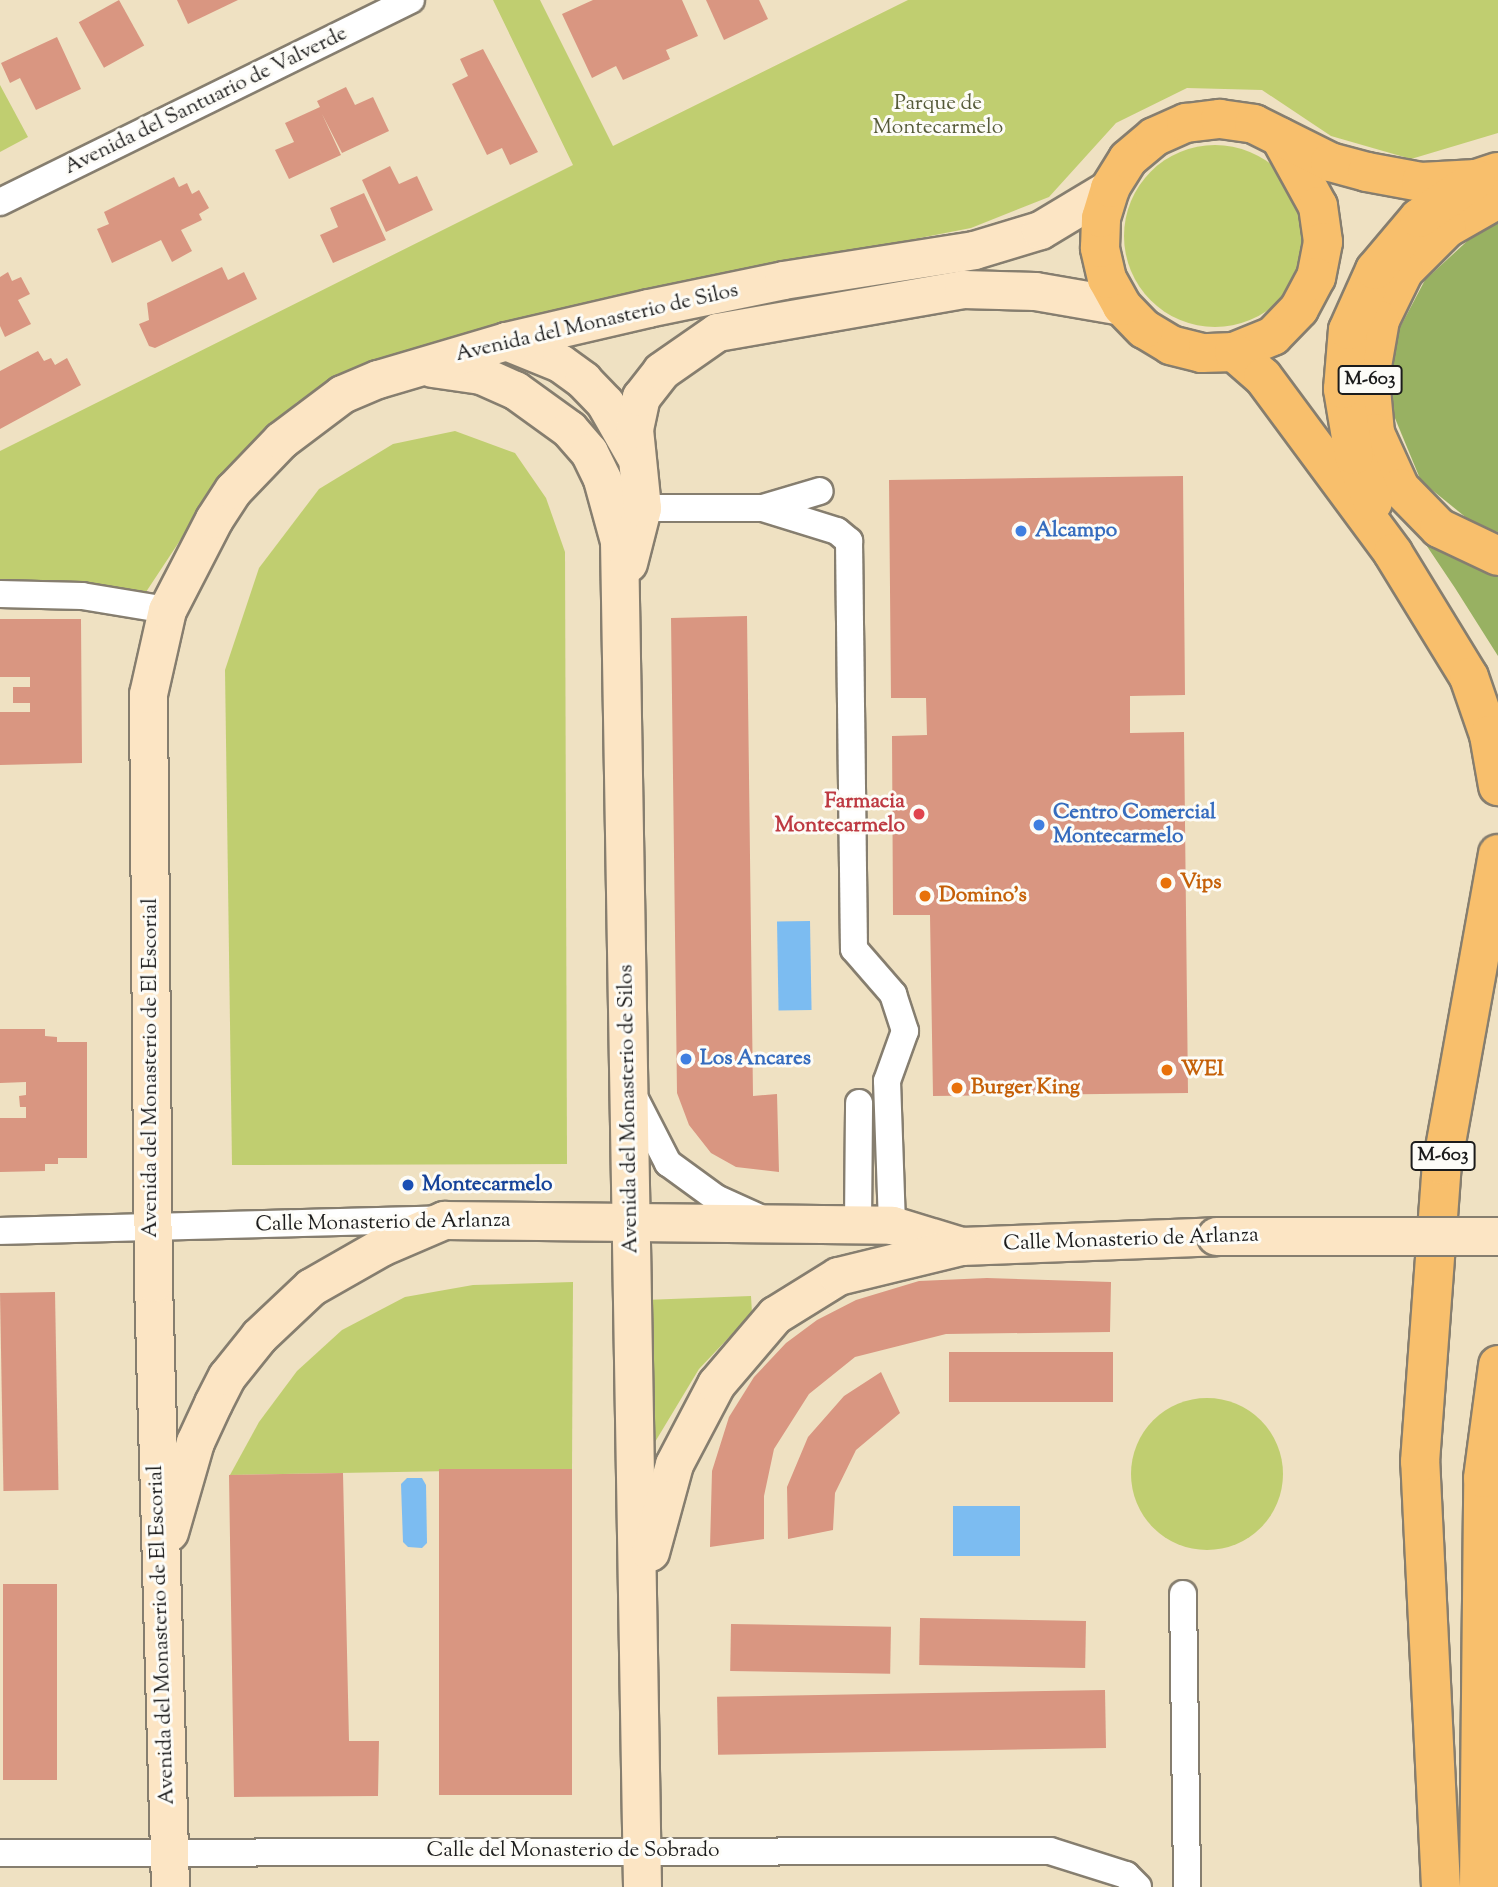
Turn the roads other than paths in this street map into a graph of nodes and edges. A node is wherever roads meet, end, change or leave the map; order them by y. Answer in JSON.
{"nodes":[{"id":1,"x":411,"y":0,"type":"edge"},
{"id":2,"x":1280,"y":137,"type":"junction"},
{"id":3,"x":1491,"y":183,"type":"edge"},
{"id":4,"x":1110,"y":188,"type":"junction"},
{"id":5,"x":0,"y":202,"type":"edge"},
{"id":6,"x":1122,"y":306,"type":"junction"},
{"id":7,"x":506,"y":341,"type":"junction"},
{"id":8,"x":1234,"y":352,"type":"junction"},
{"id":9,"x":414,"y":369,"type":"junction"},
{"id":10,"x":635,"y":458,"type":"junction"},
{"id":11,"x":820,"y":491,"type":"dead end"},
{"id":12,"x":642,"y":508,"type":"junction"},
{"id":13,"x":763,"y":508,"type":"junction"},
{"id":14,"x":1393,"y":553,"type":"junction"},
{"id":15,"x":1498,"y":555,"type":"edge"},
{"id":16,"x":620,"y":589,"type":"junction"},
{"id":17,"x":0,"y":594,"type":"edge"},
{"id":18,"x":167,"y":610,"type":"junction"},
{"id":19,"x":1498,"y":786,"type":"edge"},
{"id":20,"x":1498,"y":854,"type":"edge"},
{"id":21,"x":628,"y":1086,"type":"junction"},
{"id":22,"x":859,"y":1103,"type":"dead end"},
{"id":23,"x":631,"y":1219,"type":"junction"},
{"id":24,"x":444,"y":1220,"type":"junction"},
{"id":25,"x":767,"y":1221,"type":"junction"},
{"id":26,"x":875,"y":1225,"type":"junction"},
{"id":27,"x":153,"y":1228,"type":"junction"},
{"id":28,"x":0,"y":1231,"type":"edge"},
{"id":29,"x":1498,"y":1236,"type":"edge"},
{"id":30,"x":961,"y":1246,"type":"junction"},
{"id":31,"x":1498,"y":1365,"type":"edge"},
{"id":32,"x":159,"y":1569,"type":"junction"},
{"id":33,"x":1183,"y":1594,"type":"dead end"},
{"id":34,"x":638,"y":1629,"type":"junction"},
{"id":35,"x":0,"y":1853,"type":"edge"},
{"id":36,"x":169,"y":1870,"type":"edge"},
{"id":37,"x":642,"y":1870,"type":"edge"},
{"id":38,"x":1138,"y":1887,"type":"edge"},
{"id":39,"x":1187,"y":1887,"type":"edge"},
{"id":40,"x":1441,"y":1887,"type":"edge"},
{"id":41,"x":1479,"y":1887,"type":"edge"}],
"edges":[{"from":1,"to":5,"type":"street","name":"Avenida del Santuario de Valverde"},
{"from":2,"to":3,"type":"main road"},
{"from":2,"to":4,"type":"main road"},
{"from":2,"to":8,"type":"main road"},
{"from":3,"to":14,"type":"main road","number":"M-603"},
{"from":3,"to":15,"type":"main road","number":"M-603"},
{"from":4,"to":6,"type":"main road"},
{"from":4,"to":7,"type":"street","name":"Avenida del Monasterio de Silos"},
{"from":6,"to":8,"type":"main road"},
{"from":6,"to":10,"type":"street","name":"Avenida del Monasterio de Silos"},
{"from":7,"to":9,"type":"street","name":"Avenida del Monasterio de Silos"},
{"from":7,"to":10,"type":"street"},
{"from":8,"to":14,"type":"main road"},
{"from":9,"to":16,"type":"street","name":"Avenida del Monasterio de Silos"},
{"from":9,"to":18,"type":"street","name":"Avenida del Monasterio de El Escorial"},
{"from":10,"to":12,"type":"street","name":"Avenida del Monasterio de Silos"},
{"from":11,"to":13,"type":"street"},
{"from":12,"to":13,"type":"street"},
{"from":12,"to":16,"type":"street","name":"Avenida del Monasterio de Silos"},
{"from":13,"to":26,"type":"street"},
{"from":14,"to":19,"type":"main road","number":"M-603"},
{"from":16,"to":21,"type":"street","name":"Avenida del Monasterio de Silos"},
{"from":17,"to":18,"type":"street"},
{"from":18,"to":27,"type":"street","name":"Avenida del Monasterio de El Escorial"},
{"from":20,"to":40,"type":"main road","number":"M-603"},
{"from":21,"to":23,"type":"street","name":"Avenida del Monasterio de Silos"},
{"from":21,"to":25,"type":"street","name":"Calle Monasterio de Arlanza"},
{"from":22,"to":26,"type":"street"},
{"from":23,"to":24,"type":"street","name":"Calle Monasterio de Arlanza"},
{"from":23,"to":25,"type":"street","name":"Calle Monasterio de Arlanza"},
{"from":23,"to":34,"type":"street","name":"Avenida del Monasterio de Silos"},
{"from":24,"to":27,"type":"street","name":"Calle Monasterio de Arlanza"},
{"from":24,"to":32,"type":"street"},
{"from":25,"to":26,"type":"street","name":"Calle Monasterio de Arlanza"},
{"from":26,"to":30,"type":"street","name":"Calle Monasterio de Arlanza"},
{"from":27,"to":28,"type":"street","name":"Calle Monasterio de Arlanza"},
{"from":27,"to":32,"type":"street","name":"Avenida del Monasterio de El Escorial"},
{"from":29,"to":30,"type":"street","name":"Calle Monasterio de Arlanza","bridge":true},
{"from":30,"to":34,"type":"street","name":"Avenida del Monasterio de Silos"},
{"from":31,"to":41,"type":"main road"},
{"from":32,"to":36,"type":"street","name":"Avenida del Monasterio de El Escorial"},
{"from":33,"to":39,"type":"street"},
{"from":34,"to":37,"type":"street","name":"Avenida del Monasterio de Silos"},
{"from":35,"to":36,"type":"street","name":"Calle del Monasterio de Sobrado"},
{"from":36,"to":37,"type":"street","name":"Calle del Monasterio de Sobrado"},
{"from":37,"to":38,"type":"street","name":"Calle del Monasterio de Sobrado"}]}
